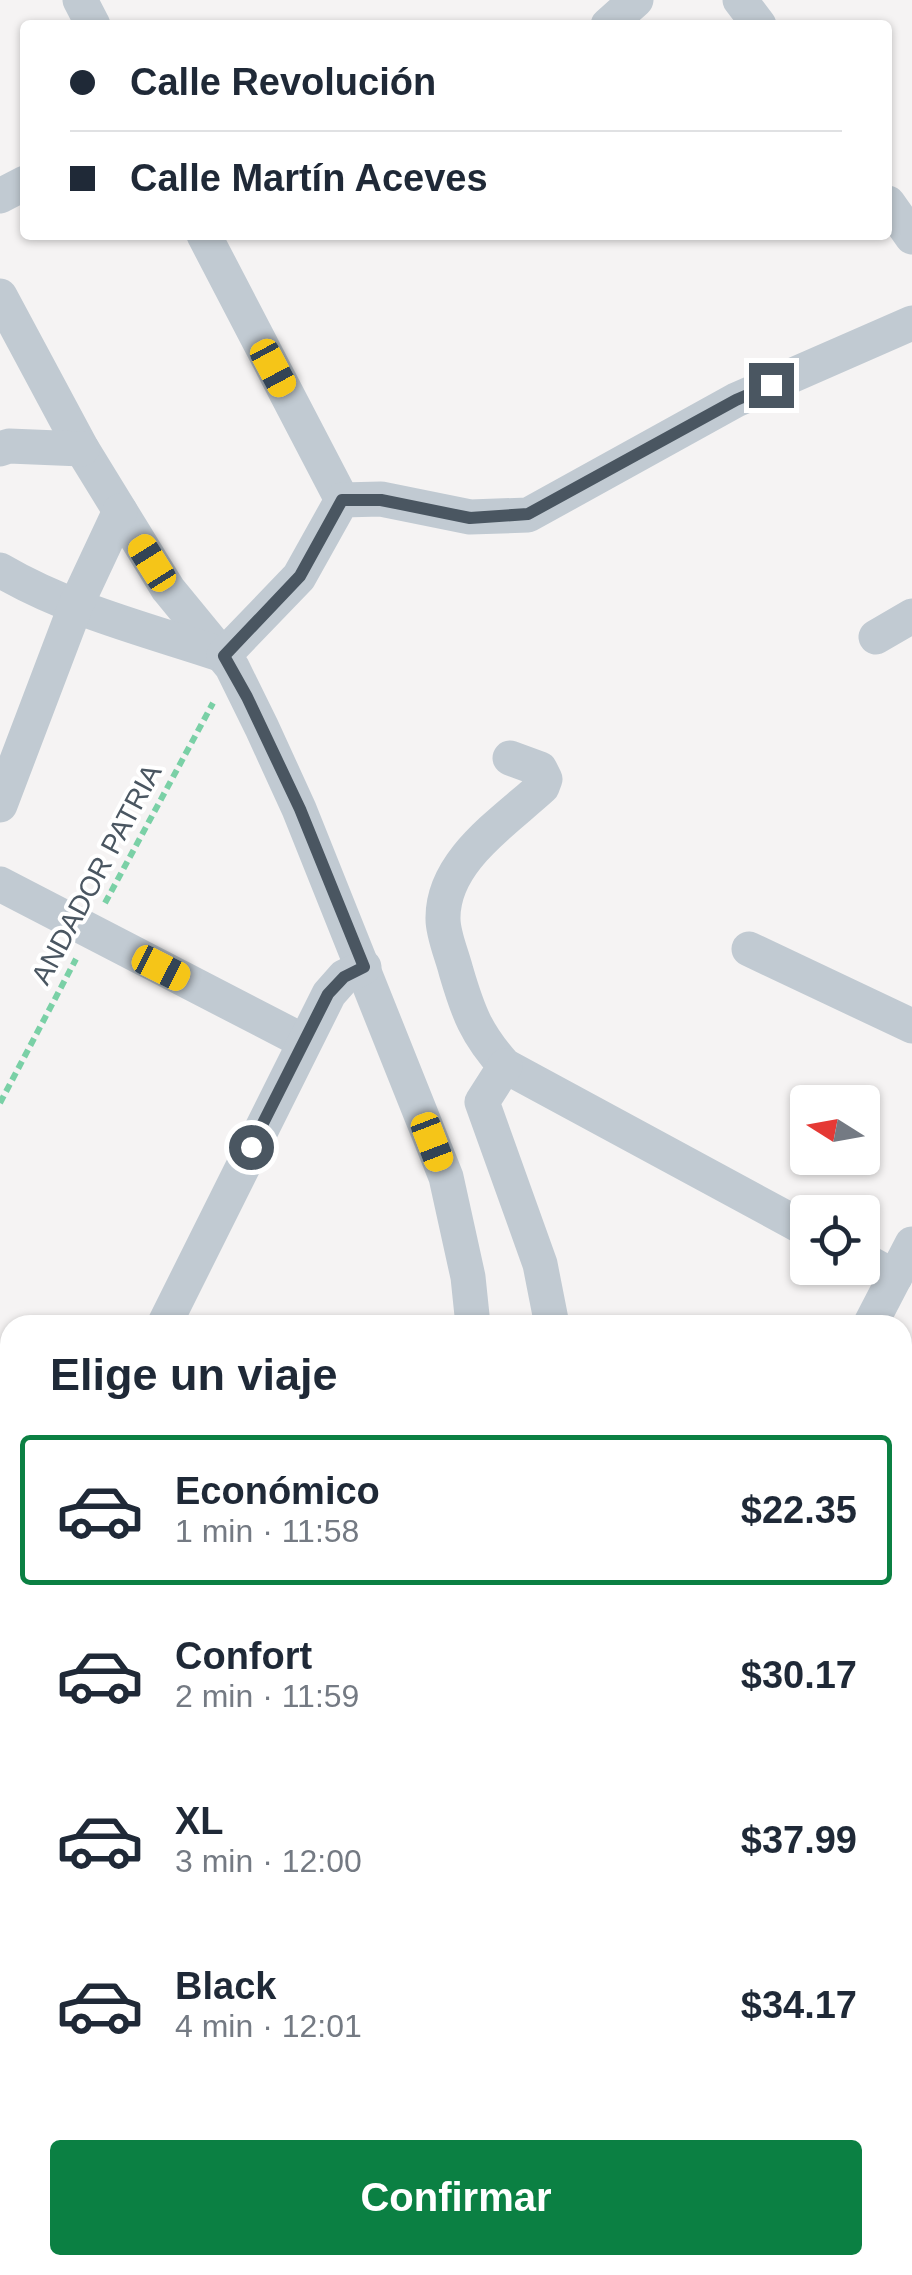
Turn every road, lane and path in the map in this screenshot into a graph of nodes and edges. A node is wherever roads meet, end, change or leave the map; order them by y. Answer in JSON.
{"nodes":[{"id":1,"x":636,"y":0,"type":"edge"},
{"id":2,"x":614,"y":20,"type":"edge"},
{"id":3,"x":892,"y":210,"type":"edge"},
{"id":4,"x":912,"y":238,"type":"edge"},
{"id":5,"x":207,"y":240,"type":"edge"},
{"id":6,"x":0,"y":296,"type":"edge"},
{"id":7,"x":912,"y":323,"type":"edge"},
{"id":8,"x":0,"y":449,"type":"edge"},
{"id":9,"x":82,"y":449,"type":"junction"},
{"id":10,"x":342,"y":500,"type":"junction"},
{"id":11,"x":120,"y":512,"type":"junction"},
{"id":12,"x":0,"y":570,"type":"edge"},
{"id":13,"x":76,"y":606,"type":"junction"},
{"id":14,"x":912,"y":616,"type":"edge"},
{"id":15,"x":876,"y":636,"type":"dead end"},
{"id":16,"x":228,"y":661,"type":"junction"},
{"id":17,"x":510,"y":758,"type":"dead end"},
{"id":18,"x":0,"y":804,"type":"edge"},
{"id":19,"x":0,"y":884,"type":"edge"},
{"id":20,"x":90,"y":932,"type":"junction"},
{"id":21,"x":749,"y":948,"type":"dead end"},
{"id":22,"x":364,"y":967,"type":"junction"},
{"id":23,"x":912,"y":1026,"type":"edge"},
{"id":24,"x":303,"y":1040,"type":"junction"},
{"id":25,"x":504,"y":1066,"type":"junction"},
{"id":26,"x":0,"y":1102,"type":"edge"},
{"id":27,"x":790,"y":1220,"type":"edge"},
{"id":28,"x":912,"y":1244,"type":"edge"},
{"id":29,"x":880,"y":1268,"type":"edge"},
{"id":30,"x":895,"y":1276,"type":"junction"},
{"id":31,"x":468,"y":1277,"type":"junction"},
{"id":32,"x":169,"y":1315,"type":"edge"},
{"id":33,"x":448,"y":1315,"type":"edge"},
{"id":34,"x":472,"y":1315,"type":"edge"},
{"id":35,"x":550,"y":1315,"type":"edge"},
{"id":36,"x":875,"y":1315,"type":"edge"}],
"edges":[{"from":1,"to":2,"type":"street"},
{"from":3,"to":4,"type":"street"},
{"from":5,"to":10,"type":"street"},
{"from":6,"to":9,"type":"street"},
{"from":7,"to":10,"type":"street"},
{"from":8,"to":9,"type":"street"},
{"from":9,"to":11,"type":"street"},
{"from":10,"to":16,"type":"street"},
{"from":11,"to":13,"type":"street"},
{"from":11,"to":16,"type":"street"},
{"from":12,"to":13,"type":"street"},
{"from":13,"to":16,"type":"street"},
{"from":13,"to":18,"type":"street"},
{"from":14,"to":15,"type":"street"},
{"from":16,"to":20,"type":"path","name":"ANDADOR PATRIA"},
{"from":16,"to":22,"type":"street"},
{"from":17,"to":25,"type":"street"},
{"from":19,"to":20,"type":"street"},
{"from":20,"to":24,"type":"street"},
{"from":20,"to":26,"type":"path","name":"ANDADOR PATRIA"},
{"from":21,"to":23,"type":"street"},
{"from":22,"to":24,"type":"street"},
{"from":22,"to":31,"type":"street"},
{"from":24,"to":32,"type":"street"},
{"from":25,"to":27,"type":"street"},
{"from":25,"to":35,"type":"street"},
{"from":28,"to":30,"type":"street"},
{"from":29,"to":30,"type":"street"},
{"from":30,"to":36,"type":"street"},
{"from":31,"to":33,"type":"street"},
{"from":31,"to":34,"type":"street"}]}
